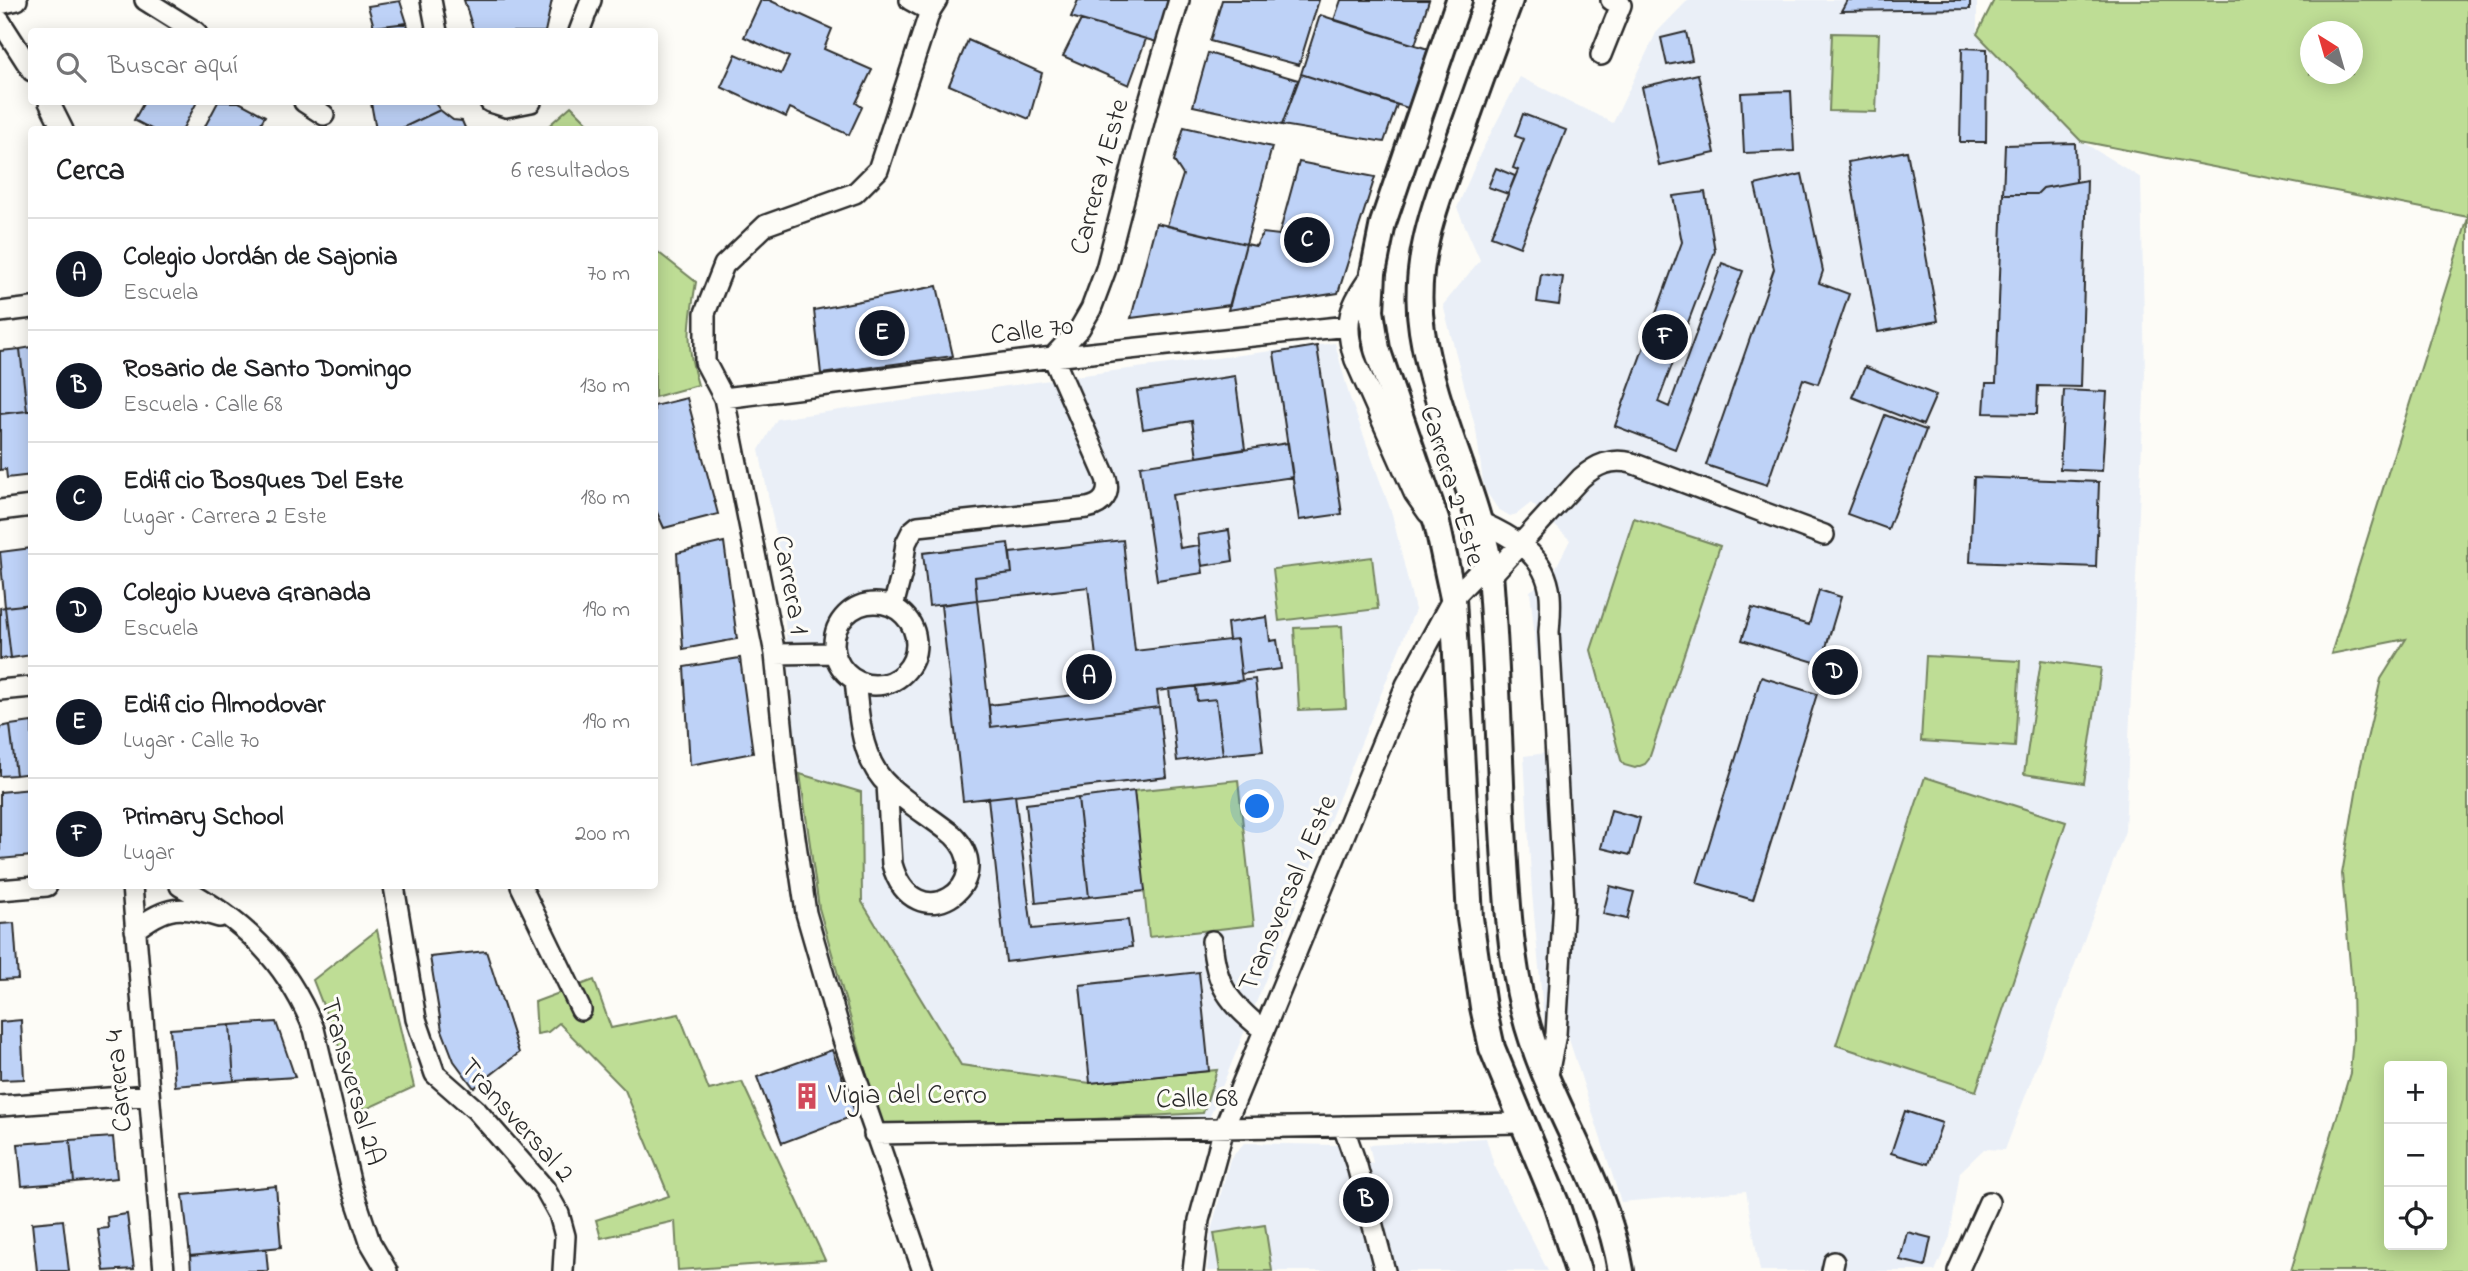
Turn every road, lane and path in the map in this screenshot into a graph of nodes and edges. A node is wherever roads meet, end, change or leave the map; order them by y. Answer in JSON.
{"nodes":[{"id":1,"x":17,"y":0,"type":"edge"},
{"id":2,"x":145,"y":0,"type":"edge"},
{"id":3,"x":432,"y":0,"type":"edge"},
{"id":4,"x":591,"y":0,"type":"edge"},
{"id":5,"x":910,"y":0,"type":"edge"},
{"id":6,"x":1179,"y":0,"type":"edge"},
{"id":7,"x":1458,"y":0,"type":"edge"},
{"id":8,"x":1510,"y":0,"type":"edge"},
{"id":9,"x":1611,"y":0,"type":"edge"},
{"id":10,"x":0,"y":4,"type":"edge"},
{"id":11,"x":934,"y":5,"type":"edge"},
{"id":12,"x":0,"y":21,"type":"edge"},
{"id":13,"x":190,"y":28,"type":"edge"},
{"id":14,"x":436,"y":28,"type":"edge"},
{"id":15,"x":580,"y":28,"type":"edge"},
{"id":16,"x":1601,"y":55,"type":"dead end"},
{"id":17,"x":28,"y":65,"type":"edge"},
{"id":18,"x":50,"y":105,"type":"edge"},
{"id":19,"x":309,"y":105,"type":"edge"},
{"id":20,"x":324,"y":115,"type":"dead end"},
{"id":21,"x":61,"y":126,"type":"edge"},
{"id":22,"x":1373,"y":273,"type":"junction"},
{"id":23,"x":28,"y":308,"type":"edge"},
{"id":24,"x":0,"y":312,"type":"edge"},
{"id":25,"x":1348,"y":326,"type":"junction"},
{"id":26,"x":1054,"y":357,"type":"junction"},
{"id":27,"x":724,"y":398,"type":"junction"},
{"id":28,"x":28,"y":506,"type":"edge"},
{"id":29,"x":0,"y":510,"type":"edge"},
{"id":30,"x":1480,"y":522,"type":"junction"},
{"id":31,"x":1437,"y":523,"type":"junction"},
{"id":32,"x":1824,"y":535,"type":"dead end"},
{"id":33,"x":1521,"y":543,"type":"junction"},
{"id":34,"x":1489,"y":569,"type":"junction"},
{"id":35,"x":1453,"y":598,"type":"junction"},
{"id":36,"x":893,"y":607,"type":"junction"},
{"id":37,"x":835,"y":653,"type":"junction"},
{"id":38,"x":775,"y":654,"type":"junction"},
{"id":39,"x":855,"y":680,"type":"junction"},
{"id":40,"x":28,"y":687,"type":"edge"},
{"id":41,"x":0,"y":690,"type":"edge"},
{"id":42,"x":887,"y":785,"type":"junction"},
{"id":43,"x":28,"y":888,"type":"edge"},
{"id":44,"x":132,"y":889,"type":"edge"},
{"id":45,"x":185,"y":889,"type":"edge"},
{"id":46,"x":394,"y":889,"type":"edge"},
{"id":47,"x":522,"y":889,"type":"edge"},
{"id":48,"x":0,"y":890,"type":"edge"},
{"id":49,"x":237,"y":923,"type":"junction"},
{"id":50,"x":135,"y":930,"type":"junction"},
{"id":51,"x":1212,"y":941,"type":"dead end"},
{"id":52,"x":580,"y":1010,"type":"dead end"},
{"id":53,"x":1263,"y":1030,"type":"junction"},
{"id":54,"x":1547,"y":1080,"type":"junction"},
{"id":55,"x":149,"y":1095,"type":"junction"},
{"id":56,"x":0,"y":1106,"type":"edge"},
{"id":57,"x":1522,"y":1123,"type":"junction"},
{"id":58,"x":1343,"y":1126,"type":"junction"},
{"id":59,"x":1224,"y":1128,"type":"junction"},
{"id":60,"x":874,"y":1134,"type":"junction"},
{"id":61,"x":1989,"y":1202,"type":"dead end"},
{"id":62,"x":164,"y":1271,"type":"edge"},
{"id":63,"x":387,"y":1271,"type":"edge"},
{"id":64,"x":563,"y":1271,"type":"edge"},
{"id":65,"x":923,"y":1271,"type":"edge"},
{"id":66,"x":1194,"y":1271,"type":"edge"},
{"id":67,"x":1385,"y":1271,"type":"edge"},
{"id":68,"x":1578,"y":1271,"type":"edge"},
{"id":69,"x":1621,"y":1271,"type":"edge"},
{"id":70,"x":1958,"y":1271,"type":"edge"}],
"edges":[{"from":1,"to":10,"type":"street"},
{"from":2,"to":13,"type":"street"},
{"from":3,"to":14,"type":"street"},
{"from":4,"to":15,"type":"street"},
{"from":5,"to":11,"type":"street"},
{"from":6,"to":26,"type":"street","name":"Carrera 1 Este"},
{"from":7,"to":22,"type":"main road","name":"Carrera 2 Este"},
{"from":8,"to":30,"type":"main road","name":"Carrera 2 Este"},
{"from":9,"to":16,"type":"street"},
{"from":11,"to":27,"type":"street","name":"Carrera 1"},
{"from":12,"to":17,"type":"street"},
{"from":18,"to":21,"type":"street"},
{"from":19,"to":20,"type":"street"},
{"from":22,"to":25,"type":"street"},
{"from":22,"to":31,"type":"main road","name":"Carrera 2 Este"},
{"from":23,"to":24,"type":"street"},
{"from":25,"to":26,"type":"street","name":"Calle 70"},
{"from":25,"to":31,"type":"street"},
{"from":26,"to":27,"type":"street","name":"Calle 70"},
{"from":26,"to":36,"type":"street"},
{"from":27,"to":38,"type":"street","name":"Carrera 1"},
{"from":28,"to":29,"type":"street"},
{"from":30,"to":33,"type":"street"},
{"from":30,"to":34,"type":"main road","name":"Carrera 2 Este"},
{"from":31,"to":35,"type":"main road","name":"Carrera 2 Este"},
{"from":32,"to":33,"type":"street","name":"Transversal 1 Este"},
{"from":33,"to":34,"type":"street","name":"Transversal 1 Este"},
{"from":33,"to":54,"type":"street"},
{"from":34,"to":35,"type":"street","name":"Transversal 1 Este"},
{"from":34,"to":54,"type":"main road","name":"Carrera 2 Este"},
{"from":35,"to":53,"type":"street","name":"Transversal 1 Este"},
{"from":35,"to":57,"type":"main road","name":"Carrera 2 Este"},
{"from":36,"to":37,"type":"street"},
{"from":36,"to":39,"type":"street"},
{"from":37,"to":38,"type":"street"},
{"from":37,"to":39,"type":"street"},
{"from":38,"to":60,"type":"street","name":"Carrera 1"},
{"from":39,"to":42,"type":"street"},
{"from":40,"to":41,"type":"street"},
{"from":42,"to":42,"type":"street"},
{"from":43,"to":48,"type":"street"},
{"from":44,"to":50,"type":"street","name":"Carrera 4"},
{"from":45,"to":49,"type":"street","name":"Transversal 2A"},
{"from":46,"to":64,"type":"street","name":"Transversal 2"},
{"from":47,"to":52,"type":"street"},
{"from":49,"to":50,"type":"street","name":"Transversal 2A"},
{"from":49,"to":63,"type":"street","name":"Transversal 2A"},
{"from":50,"to":55,"type":"street","name":"Carrera 4"},
{"from":51,"to":53,"type":"street"},
{"from":53,"to":59,"type":"street","name":"Transversal 1 Este"},
{"from":54,"to":69,"type":"main road","name":"Carrera 2 Este"},
{"from":55,"to":56,"type":"street"},
{"from":55,"to":62,"type":"street","name":"Carrera 4"},
{"from":57,"to":58,"type":"street","name":"Calle 68"},
{"from":57,"to":68,"type":"main road","name":"Carrera 2 Este"},
{"from":58,"to":59,"type":"street","name":"Calle 68"},
{"from":58,"to":67,"type":"street"},
{"from":59,"to":60,"type":"street","name":"Calle 68"},
{"from":59,"to":66,"type":"street","name":"Transversal 1 Este"},
{"from":60,"to":65,"type":"street","name":"Carrera 1"},
{"from":61,"to":70,"type":"street"}]}
